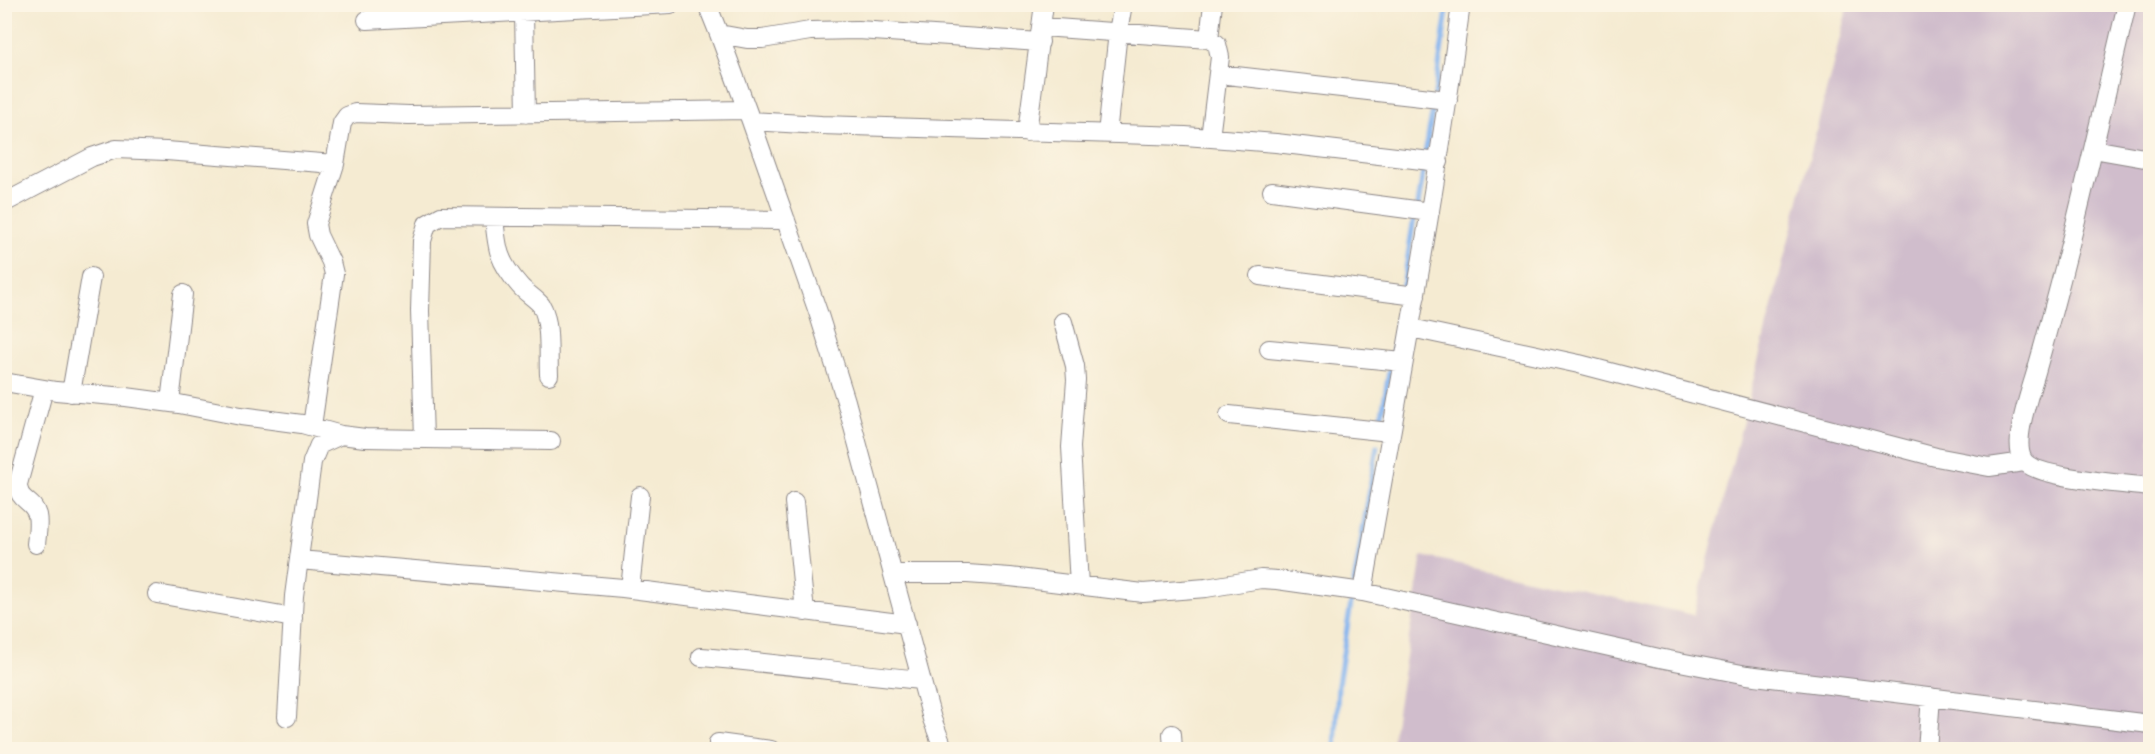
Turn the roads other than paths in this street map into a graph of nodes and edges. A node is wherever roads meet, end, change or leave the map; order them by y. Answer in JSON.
{"nodes":[{"id":1,"x":671,"y":4,"type":"edge"},
{"id":2,"x":706,"y":4,"type":"edge"},
{"id":3,"x":1044,"y":4,"type":"edge"},
{"id":4,"x":1123,"y":4,"type":"edge"},
{"id":5,"x":1213,"y":4,"type":"edge"},
{"id":6,"x":1461,"y":4,"type":"edge"},
{"id":7,"x":2127,"y":4,"type":"edge"},
{"id":8,"x":524,"y":13,"type":"junction"},
{"id":9,"x":367,"y":20,"type":"dead end"},
{"id":10,"x":1118,"y":32,"type":"junction"},
{"id":11,"x":719,"y":34,"type":"junction"},
{"id":12,"x":1041,"y":34,"type":"junction"},
{"id":13,"x":1209,"y":39,"type":"junction"},
{"id":14,"x":1218,"y":74,"type":"junction"},
{"id":15,"x":1448,"y":100,"type":"junction"},
{"id":16,"x":526,"y":114,"type":"junction"},
{"id":17,"x":749,"y":116,"type":"junction"},
{"id":18,"x":1027,"y":132,"type":"junction"},
{"id":19,"x":1107,"y":134,"type":"junction"},
{"id":20,"x":1210,"y":138,"type":"junction"},
{"id":21,"x":2093,"y":149,"type":"junction"},
{"id":22,"x":2151,"y":159,"type":"edge"},
{"id":23,"x":1438,"y":162,"type":"junction"},
{"id":24,"x":335,"y":164,"type":"junction"},
{"id":25,"x":1272,"y":191,"type":"dead end"},
{"id":26,"x":4,"y":203,"type":"edge"},
{"id":27,"x":1430,"y":212,"type":"junction"},
{"id":28,"x":495,"y":217,"type":"junction"},
{"id":29,"x":786,"y":220,"type":"junction"},
{"id":30,"x":1260,"y":276,"type":"dead end"},
{"id":31,"x":91,"y":277,"type":"dead end"},
{"id":32,"x":183,"y":294,"type":"dead end"},
{"id":33,"x":1416,"y":296,"type":"junction"},
{"id":34,"x":1063,"y":321,"type":"dead end"},
{"id":35,"x":1411,"y":328,"type":"junction"},
{"id":36,"x":1269,"y":349,"type":"dead end"},
{"id":37,"x":1403,"y":362,"type":"junction"},
{"id":38,"x":549,"y":375,"type":"dead end"},
{"id":39,"x":4,"y":382,"type":"edge"},
{"id":40,"x":44,"y":389,"type":"junction"},
{"id":41,"x":71,"y":393,"type":"junction"},
{"id":42,"x":170,"y":402,"type":"junction"},
{"id":43,"x":1229,"y":415,"type":"dead end"},
{"id":44,"x":312,"y":426,"type":"junction"},
{"id":45,"x":1390,"y":432,"type":"junction"},
{"id":46,"x":341,"y":435,"type":"junction"},
{"id":47,"x":424,"y":439,"type":"junction"},
{"id":48,"x":551,"y":441,"type":"dead end"},
{"id":49,"x":2024,"y":462,"type":"junction"},
{"id":50,"x":2151,"y":487,"type":"edge"},
{"id":51,"x":640,"y":496,"type":"dead end"},
{"id":52,"x":794,"y":502,"type":"dead end"},
{"id":53,"x":36,"y":544,"type":"dead end"},
{"id":54,"x":299,"y":560,"type":"junction"},
{"id":55,"x":893,"y":574,"type":"junction"},
{"id":56,"x":1079,"y":585,"type":"junction"},
{"id":57,"x":630,"y":589,"type":"junction"},
{"id":58,"x":1363,"y":592,"type":"junction"},
{"id":59,"x":157,"y":594,"type":"dead end"},
{"id":60,"x":805,"y":612,"type":"junction"},
{"id":61,"x":292,"y":618,"type":"junction"},
{"id":62,"x":907,"y":624,"type":"junction"},
{"id":63,"x":701,"y":657,"type":"dead end"},
{"id":64,"x":921,"y":680,"type":"junction"},
{"id":65,"x":1931,"y":696,"type":"junction"},
{"id":66,"x":287,"y":717,"type":"dead end"},
{"id":67,"x":2151,"y":724,"type":"edge"},
{"id":68,"x":718,"y":743,"type":"dead end"},
{"id":69,"x":771,"y":750,"type":"edge"},
{"id":70,"x":944,"y":750,"type":"edge"},
{"id":71,"x":1927,"y":750,"type":"edge"}],
"edges":[{"from":1,"to":8,"type":"street"},
{"from":2,"to":11,"type":"street"},
{"from":3,"to":12,"type":"street"},
{"from":4,"to":10,"type":"street"},
{"from":5,"to":13,"type":"street"},
{"from":6,"to":15,"type":"street"},
{"from":7,"to":21,"type":"street"},
{"from":8,"to":9,"type":"street"},
{"from":8,"to":16,"type":"street"},
{"from":10,"to":12,"type":"street"},
{"from":10,"to":13,"type":"street"},
{"from":10,"to":19,"type":"street"},
{"from":11,"to":12,"type":"street"},
{"from":11,"to":17,"type":"street"},
{"from":12,"to":18,"type":"street"},
{"from":13,"to":14,"type":"street"},
{"from":14,"to":15,"type":"street"},
{"from":14,"to":20,"type":"street"},
{"from":15,"to":23,"type":"street"},
{"from":16,"to":17,"type":"street"},
{"from":16,"to":24,"type":"street"},
{"from":17,"to":18,"type":"street"},
{"from":17,"to":29,"type":"street"},
{"from":18,"to":19,"type":"street"},
{"from":19,"to":20,"type":"street"},
{"from":20,"to":23,"type":"street"},
{"from":21,"to":22,"type":"street"},
{"from":21,"to":49,"type":"street"},
{"from":23,"to":27,"type":"street"},
{"from":24,"to":26,"type":"street"},
{"from":24,"to":44,"type":"street"},
{"from":25,"to":27,"type":"street"},
{"from":27,"to":33,"type":"street"},
{"from":28,"to":29,"type":"street"},
{"from":28,"to":38,"type":"street"},
{"from":28,"to":47,"type":"street"},
{"from":29,"to":55,"type":"street"},
{"from":30,"to":33,"type":"street"},
{"from":31,"to":41,"type":"street"},
{"from":32,"to":42,"type":"street"},
{"from":33,"to":35,"type":"street"},
{"from":34,"to":56,"type":"street"},
{"from":35,"to":37,"type":"street"},
{"from":35,"to":49,"type":"street"},
{"from":36,"to":37,"type":"street"},
{"from":37,"to":45,"type":"street"},
{"from":39,"to":40,"type":"street"},
{"from":40,"to":41,"type":"street"},
{"from":40,"to":53,"type":"street"},
{"from":41,"to":42,"type":"street"},
{"from":42,"to":44,"type":"street"},
{"from":43,"to":45,"type":"street"},
{"from":44,"to":46,"type":"street"},
{"from":45,"to":58,"type":"street"},
{"from":46,"to":47,"type":"street"},
{"from":46,"to":54,"type":"street"},
{"from":47,"to":48,"type":"street"},
{"from":49,"to":50,"type":"street"},
{"from":51,"to":57,"type":"street"},
{"from":52,"to":60,"type":"street"},
{"from":54,"to":57,"type":"street"},
{"from":54,"to":61,"type":"street"},
{"from":55,"to":56,"type":"street"},
{"from":55,"to":62,"type":"street"},
{"from":56,"to":58,"type":"street"},
{"from":57,"to":60,"type":"street"},
{"from":58,"to":65,"type":"street"},
{"from":59,"to":61,"type":"street"},
{"from":60,"to":62,"type":"street"},
{"from":61,"to":66,"type":"street"},
{"from":62,"to":64,"type":"street"},
{"from":63,"to":64,"type":"street"},
{"from":64,"to":70,"type":"street"},
{"from":65,"to":67,"type":"street"},
{"from":65,"to":71,"type":"street"},
{"from":68,"to":69,"type":"street"}]}
